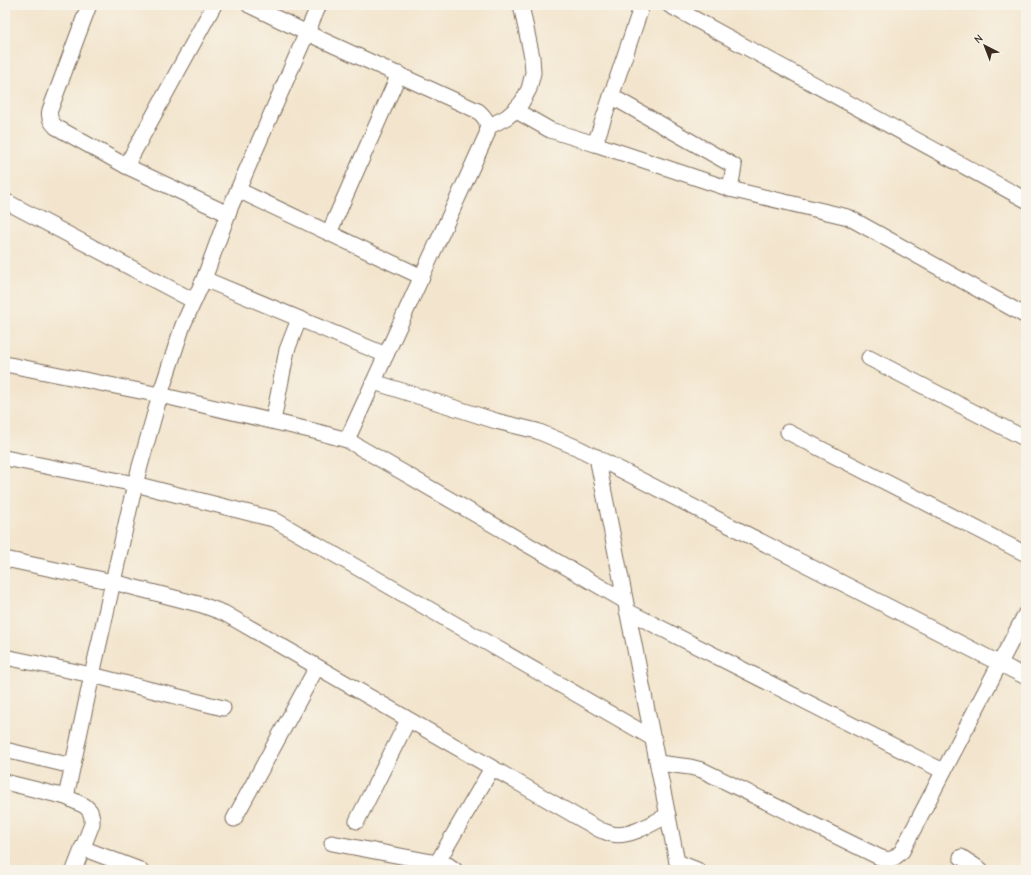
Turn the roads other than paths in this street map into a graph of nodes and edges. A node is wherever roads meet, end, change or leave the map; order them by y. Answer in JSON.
{"nodes":[{"id":1,"x":89,"y":5,"type":"edge"},
{"id":2,"x":214,"y":5,"type":"edge"},
{"id":3,"x":249,"y":5,"type":"edge"},
{"id":4,"x":319,"y":5,"type":"edge"},
{"id":5,"x":521,"y":5,"type":"edge"},
{"id":6,"x":642,"y":5,"type":"edge"},
{"id":7,"x":669,"y":5,"type":"edge"},
{"id":8,"x":307,"y":33,"type":"junction"},
{"id":9,"x":399,"y":74,"type":"junction"},
{"id":10,"x":611,"y":96,"type":"junction"},
{"id":11,"x":515,"y":110,"type":"junction"},
{"id":12,"x":488,"y":127,"type":"junction"},
{"id":13,"x":594,"y":144,"type":"junction"},
{"id":14,"x":126,"y":166,"type":"junction"},
{"id":15,"x":730,"y":189,"type":"junction"},
{"id":16,"x":238,"y":190,"type":"junction"},
{"id":17,"x":1026,"y":200,"type":"edge"},
{"id":18,"x":5,"y":201,"type":"edge"},
{"id":19,"x":228,"y":214,"type":"junction"},
{"id":20,"x":328,"y":233,"type":"junction"},
{"id":21,"x":422,"y":277,"type":"junction"},
{"id":22,"x":204,"y":279,"type":"junction"},
{"id":23,"x":194,"y":301,"type":"junction"},
{"id":24,"x":1026,"y":316,"type":"edge"},
{"id":25,"x":300,"y":319,"type":"junction"},
{"id":26,"x":386,"y":355,"type":"junction"},
{"id":27,"x":869,"y":358,"type":"dead end"},
{"id":28,"x":5,"y":364,"type":"edge"},
{"id":29,"x":374,"y":382,"type":"junction"},
{"id":30,"x":160,"y":396,"type":"junction"},
{"id":31,"x":273,"y":421,"type":"junction"},
{"id":32,"x":788,"y":432,"type":"dead end"},
{"id":33,"x":1026,"y":439,"type":"edge"},
{"id":34,"x":347,"y":440,"type":"junction"},
{"id":35,"x":597,"y":457,"type":"junction"},
{"id":36,"x":5,"y":458,"type":"edge"},
{"id":37,"x":135,"y":484,"type":"junction"},
{"id":38,"x":1026,"y":554,"type":"edge"},
{"id":39,"x":5,"y":559,"type":"edge"},
{"id":40,"x":113,"y":582,"type":"junction"},
{"id":41,"x":626,"y":606,"type":"junction"},
{"id":42,"x":1026,"y":613,"type":"edge"},
{"id":43,"x":5,"y":657,"type":"edge"},
{"id":44,"x":1000,"y":663,"type":"junction"},
{"id":45,"x":317,"y":667,"type":"junction"},
{"id":46,"x":92,"y":675,"type":"junction"},
{"id":47,"x":1026,"y":677,"type":"edge"},
{"id":48,"x":223,"y":708,"type":"dead end"},
{"id":49,"x":408,"y":720,"type":"junction"},
{"id":50,"x":654,"y":739,"type":"junction"},
{"id":51,"x":5,"y":750,"type":"edge"},
{"id":52,"x":658,"y":763,"type":"junction"},
{"id":53,"x":72,"y":766,"type":"junction"},
{"id":54,"x":492,"y":768,"type":"junction"},
{"id":55,"x":943,"y":771,"type":"junction"},
{"id":56,"x":5,"y":782,"type":"edge"},
{"id":57,"x":66,"y":797,"type":"junction"},
{"id":58,"x":668,"y":815,"type":"junction"},
{"id":59,"x":234,"y":819,"type":"dead end"},
{"id":60,"x":357,"y":821,"type":"dead end"},
{"id":61,"x":332,"y":843,"type":"dead end"},
{"id":62,"x":82,"y":848,"type":"junction"},
{"id":63,"x":961,"y":857,"type":"dead end"},
{"id":64,"x":437,"y":863,"type":"junction"},
{"id":65,"x":677,"y":866,"type":"edge"},
{"id":66,"x":74,"y":870,"type":"edge"},
{"id":67,"x":140,"y":870,"type":"edge"},
{"id":68,"x":456,"y":870,"type":"edge"},
{"id":69,"x":697,"y":870,"type":"edge"},
{"id":70,"x":981,"y":870,"type":"edge"}],
"edges":[{"from":1,"to":14,"type":"street"},
{"from":2,"to":14,"type":"street"},
{"from":3,"to":8,"type":"street"},
{"from":4,"to":8,"type":"street"},
{"from":5,"to":11,"type":"street"},
{"from":6,"to":10,"type":"street"},
{"from":7,"to":17,"type":"street"},
{"from":8,"to":9,"type":"street"},
{"from":8,"to":16,"type":"street"},
{"from":9,"to":12,"type":"street"},
{"from":9,"to":20,"type":"street"},
{"from":10,"to":13,"type":"street"},
{"from":10,"to":15,"type":"street"},
{"from":11,"to":12,"type":"street"},
{"from":11,"to":13,"type":"street"},
{"from":12,"to":21,"type":"street"},
{"from":13,"to":15,"type":"street"},
{"from":14,"to":19,"type":"street"},
{"from":15,"to":24,"type":"street"},
{"from":16,"to":19,"type":"street"},
{"from":16,"to":20,"type":"street"},
{"from":18,"to":23,"type":"street"},
{"from":19,"to":22,"type":"street"},
{"from":20,"to":21,"type":"street"},
{"from":21,"to":26,"type":"street"},
{"from":22,"to":23,"type":"street"},
{"from":22,"to":25,"type":"street"},
{"from":23,"to":30,"type":"street"},
{"from":25,"to":26,"type":"street"},
{"from":25,"to":31,"type":"street"},
{"from":26,"to":29,"type":"street"},
{"from":27,"to":33,"type":"street"},
{"from":28,"to":30,"type":"street"},
{"from":29,"to":34,"type":"street"},
{"from":29,"to":35,"type":"street"},
{"from":30,"to":31,"type":"street"},
{"from":30,"to":37,"type":"street"},
{"from":31,"to":34,"type":"street"},
{"from":32,"to":38,"type":"street"},
{"from":34,"to":41,"type":"street"},
{"from":35,"to":41,"type":"street"},
{"from":35,"to":44,"type":"street"},
{"from":36,"to":37,"type":"street"},
{"from":37,"to":40,"type":"street"},
{"from":37,"to":50,"type":"street"},
{"from":39,"to":40,"type":"street"},
{"from":40,"to":45,"type":"street"},
{"from":40,"to":46,"type":"street"},
{"from":41,"to":50,"type":"street"},
{"from":41,"to":55,"type":"street"},
{"from":42,"to":44,"type":"street"},
{"from":43,"to":46,"type":"street"},
{"from":44,"to":47,"type":"street"},
{"from":44,"to":55,"type":"street"},
{"from":45,"to":49,"type":"street"},
{"from":45,"to":59,"type":"street"},
{"from":46,"to":48,"type":"street"},
{"from":46,"to":53,"type":"street"},
{"from":49,"to":54,"type":"street"},
{"from":49,"to":60,"type":"street"},
{"from":50,"to":52,"type":"street"},
{"from":51,"to":53,"type":"street"},
{"from":52,"to":55,"type":"street"},
{"from":52,"to":58,"type":"street"},
{"from":53,"to":57,"type":"street"},
{"from":54,"to":58,"type":"street"},
{"from":54,"to":64,"type":"street"},
{"from":56,"to":57,"type":"street"},
{"from":57,"to":62,"type":"street"},
{"from":58,"to":65,"type":"street"},
{"from":61,"to":64,"type":"street"},
{"from":62,"to":66,"type":"street"},
{"from":62,"to":67,"type":"street"},
{"from":63,"to":70,"type":"street"},
{"from":64,"to":68,"type":"street"},
{"from":65,"to":69,"type":"street"}]}
